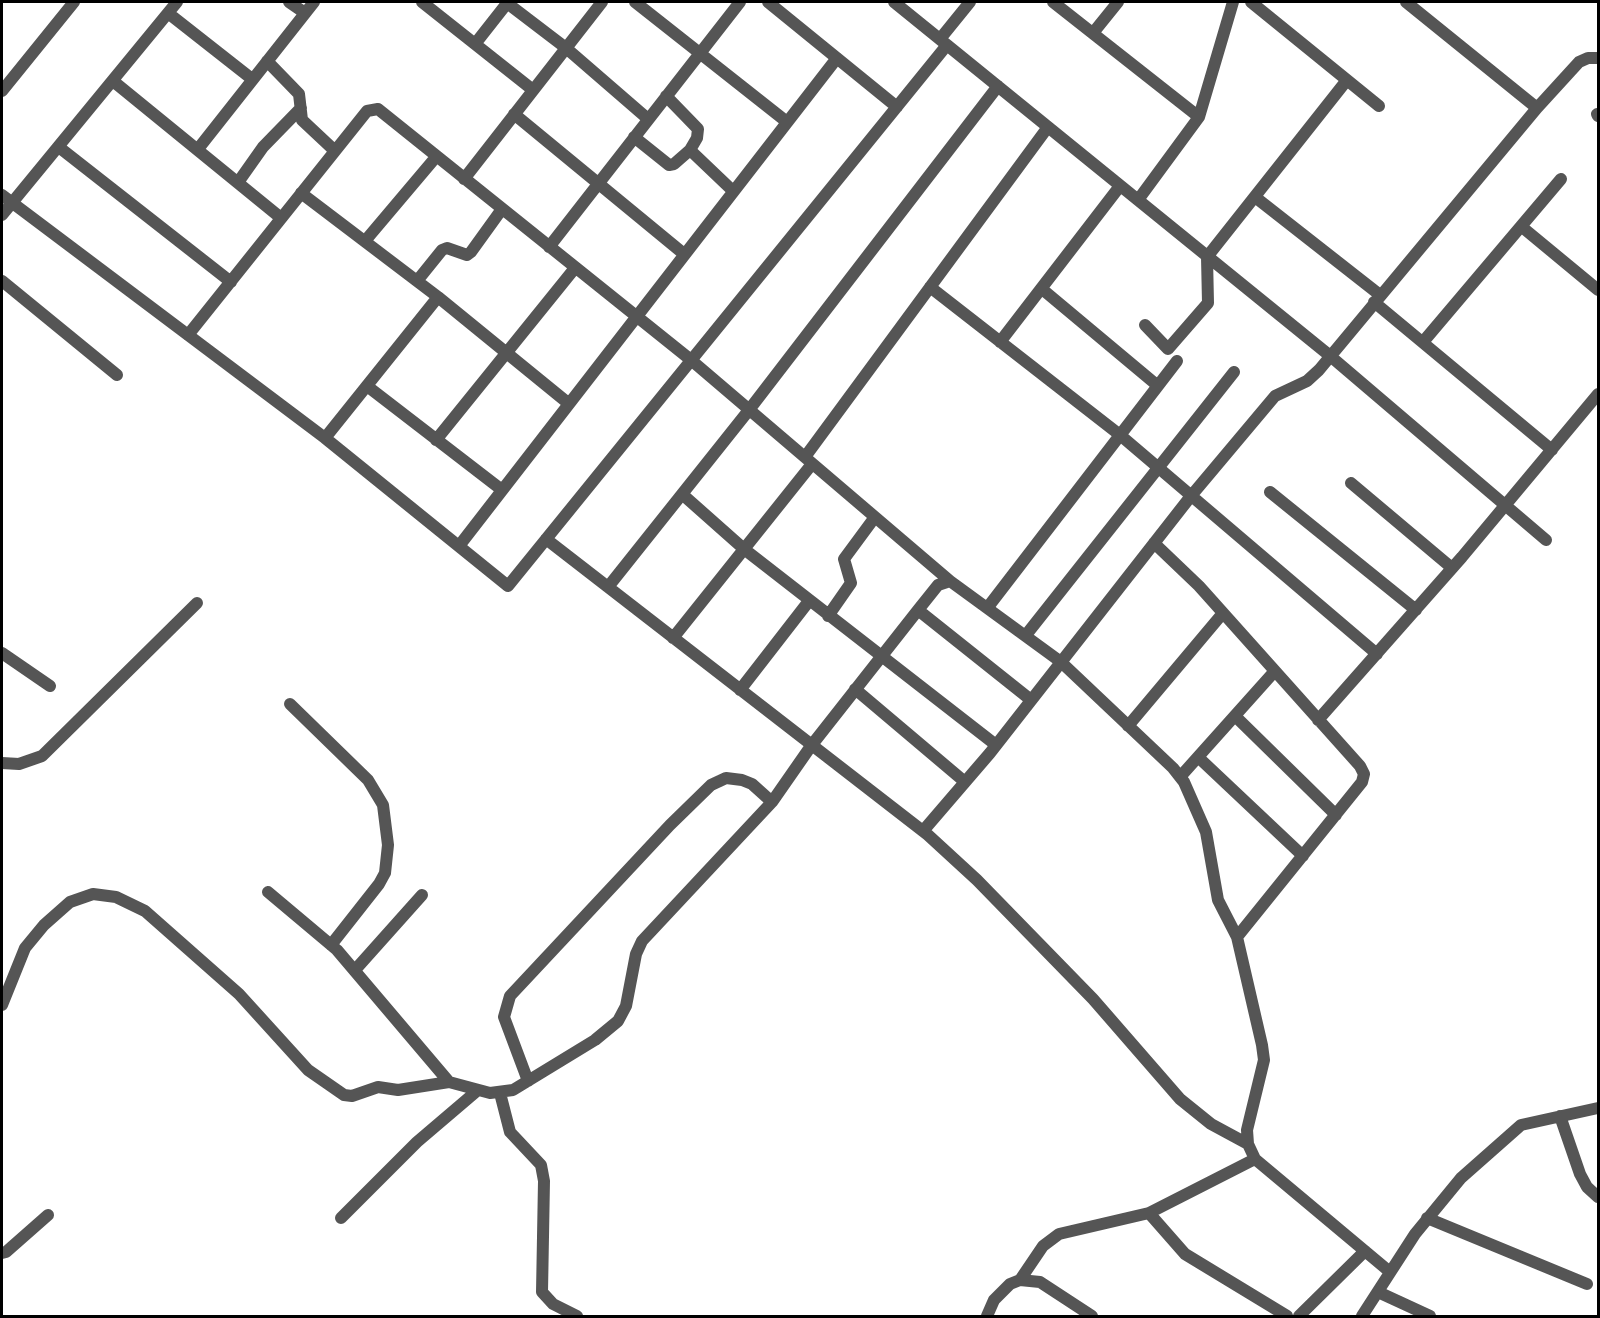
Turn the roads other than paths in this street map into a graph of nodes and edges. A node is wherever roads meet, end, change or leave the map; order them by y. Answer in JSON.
{"nodes":[{"id":1,"x":74,"y":2,"type":"edge"},
{"id":2,"x":177,"y":2,"type":"edge"},
{"id":3,"x":289,"y":2,"type":"edge"},
{"id":4,"x":314,"y":2,"type":"edge"},
{"id":5,"x":422,"y":2,"type":"edge"},
{"id":6,"x":508,"y":2,"type":"edge"},
{"id":7,"x":635,"y":2,"type":"edge"},
{"id":8,"x":740,"y":2,"type":"edge"},
{"id":9,"x":768,"y":2,"type":"edge"},
{"id":10,"x":894,"y":2,"type":"edge"},
{"id":11,"x":970,"y":2,"type":"edge"},
{"id":12,"x":1053,"y":2,"type":"edge"},
{"id":13,"x":1118,"y":2,"type":"edge"},
{"id":14,"x":1233,"y":2,"type":"edge"},
{"id":15,"x":1251,"y":2,"type":"edge"},
{"id":16,"x":1406,"y":2,"type":"edge"},
{"id":17,"x":598,"y":3,"type":"edge"},
{"id":18,"x":168,"y":13,"type":"junction"},
{"id":19,"x":305,"y":13,"type":"junction"},
{"id":20,"x":1093,"y":33,"type":"junction"},
{"id":21,"x":943,"y":42,"type":"junction"},
{"id":22,"x":475,"y":44,"type":"junction"},
{"id":23,"x":566,"y":48,"type":"junction"},
{"id":24,"x":699,"y":54,"type":"junction"},
{"id":25,"x":837,"y":58,"type":"junction"},
{"id":26,"x":1599,"y":58,"type":"edge"},
{"id":27,"x":267,"y":61,"type":"junction"},
{"id":28,"x":252,"y":80,"type":"junction"},
{"id":29,"x":1347,"y":80,"type":"junction"},
{"id":30,"x":113,"y":81,"type":"junction"},
{"id":31,"x":4,"y":83,"type":"edge"},
{"id":32,"x":998,"y":86,"type":"junction"},
{"id":33,"x":533,"y":90,"type":"junction"},
{"id":34,"x":666,"y":96,"type":"junction"},
{"id":35,"x":1379,"y":106,"type":"dead end"},
{"id":36,"x":897,"y":107,"type":"junction"},
{"id":37,"x":301,"y":108,"type":"junction"},
{"id":38,"x":1537,"y":108,"type":"junction"},
{"id":39,"x":514,"y":114,"type":"junction"},
{"id":40,"x":1199,"y":117,"type":"junction"},
{"id":41,"x":648,"y":119,"type":"junction"},
{"id":42,"x":787,"y":122,"type":"junction"},
{"id":43,"x":1048,"y":127,"type":"junction"},
{"id":44,"x":634,"y":137,"type":"junction"},
{"id":45,"x":60,"y":148,"type":"junction"},
{"id":46,"x":198,"y":149,"type":"junction"},
{"id":47,"x":334,"y":150,"type":"junction"},
{"id":48,"x":690,"y":150,"type":"junction"},
{"id":49,"x":436,"y":157,"type":"junction"},
{"id":50,"x":464,"y":179,"type":"junction"},
{"id":51,"x":1561,"y":179,"type":"dead end"},
{"id":52,"x":239,"y":181,"type":"junction"},
{"id":53,"x":599,"y":182,"type":"junction"},
{"id":54,"x":1120,"y":186,"type":"junction"},
{"id":55,"x":733,"y":191,"type":"junction"},
{"id":56,"x":301,"y":193,"type":"junction"},
{"id":57,"x":1255,"y":198,"type":"junction"},
{"id":58,"x":7,"y":200,"type":"edge"},
{"id":59,"x":1138,"y":200,"type":"junction"},
{"id":60,"x":502,"y":209,"type":"junction"},
{"id":61,"x":2,"y":215,"type":"edge"},
{"id":62,"x":281,"y":218,"type":"junction"},
{"id":63,"x":1522,"y":227,"type":"junction"},
{"id":64,"x":365,"y":241,"type":"junction"},
{"id":65,"x":549,"y":247,"type":"junction"},
{"id":66,"x":684,"y":254,"type":"junction"},
{"id":67,"x":1208,"y":257,"type":"junction"},
{"id":68,"x":575,"y":268,"type":"junction"},
{"id":69,"x":2,"y":281,"type":"edge"},
{"id":70,"x":417,"y":281,"type":"junction"},
{"id":71,"x":231,"y":282,"type":"junction"},
{"id":72,"x":930,"y":287,"type":"junction"},
{"id":73,"x":1042,"y":289,"type":"junction"},
{"id":74,"x":1599,"y":290,"type":"edge"},
{"id":75,"x":438,"y":297,"type":"junction"},
{"id":76,"x":1377,"y":298,"type":"junction"},
{"id":77,"x":636,"y":316,"type":"junction"},
{"id":78,"x":1145,"y":325,"type":"dead end"},
{"id":79,"x":188,"y":335,"type":"junction"},
{"id":80,"x":1000,"y":342,"type":"junction"},
{"id":81,"x":1423,"y":342,"type":"junction"},
{"id":82,"x":506,"y":353,"type":"junction"},
{"id":83,"x":1329,"y":355,"type":"junction"},
{"id":84,"x":691,"y":360,"type":"junction"},
{"id":85,"x":1178,"y":361,"type":"dead end"},
{"id":86,"x":1234,"y":372,"type":"dead end"},
{"id":87,"x":117,"y":375,"type":"dead end"},
{"id":88,"x":367,"y":386,"type":"junction"},
{"id":89,"x":1158,"y":386,"type":"junction"},
{"id":90,"x":1599,"y":394,"type":"edge"},
{"id":91,"x":568,"y":404,"type":"junction"},
{"id":92,"x":749,"y":410,"type":"junction"},
{"id":93,"x":1120,"y":435,"type":"junction"},
{"id":94,"x":325,"y":438,"type":"junction"},
{"id":95,"x":436,"y":440,"type":"junction"},
{"id":96,"x":1552,"y":450,"type":"junction"},
{"id":97,"x":808,"y":460,"type":"junction"},
{"id":98,"x":1158,"y":468,"type":"junction"},
{"id":99,"x":1351,"y":483,"type":"dead end"},
{"id":100,"x":502,"y":490,"type":"junction"},
{"id":101,"x":1270,"y":492,"type":"dead end"},
{"id":102,"x":682,"y":494,"type":"junction"},
{"id":103,"x":1191,"y":496,"type":"junction"},
{"id":104,"x":1506,"y":506,"type":"junction"},
{"id":105,"x":875,"y":517,"type":"junction"},
{"id":106,"x":546,"y":539,"type":"junction"},
{"id":107,"x":1546,"y":540,"type":"dead end"},
{"id":108,"x":1154,"y":543,"type":"junction"},
{"id":109,"x":459,"y":546,"type":"junction"},
{"id":110,"x":744,"y":549,"type":"junction"},
{"id":111,"x":1452,"y":568,"type":"junction"},
{"id":112,"x":950,"y":581,"type":"junction"},
{"id":113,"x":608,"y":587,"type":"junction"},
{"id":114,"x":809,"y":601,"type":"junction"},
{"id":115,"x":197,"y":603,"type":"dead end"},
{"id":116,"x":988,"y":607,"type":"junction"},
{"id":117,"x":918,"y":610,"type":"junction"},
{"id":118,"x":1416,"y":610,"type":"junction"},
{"id":119,"x":1223,"y":613,"type":"junction"},
{"id":120,"x":828,"y":616,"type":"junction"},
{"id":121,"x":1026,"y":635,"type":"junction"},
{"id":122,"x":673,"y":638,"type":"junction"},
{"id":123,"x":2,"y":653,"type":"edge"},
{"id":124,"x":1377,"y":654,"type":"junction"},
{"id":125,"x":880,"y":657,"type":"junction"},
{"id":126,"x":1061,"y":662,"type":"junction"},
{"id":127,"x":1274,"y":672,"type":"junction"},
{"id":128,"x":50,"y":686,"type":"dead end"},
{"id":129,"x":855,"y":689,"type":"junction"},
{"id":130,"x":740,"y":690,"type":"junction"},
{"id":131,"x":1031,"y":700,"type":"junction"},
{"id":132,"x":290,"y":704,"type":"dead end"},
{"id":133,"x":1235,"y":716,"type":"junction"},
{"id":134,"x":1318,"y":720,"type":"junction"},
{"id":135,"x":1128,"y":726,"type":"junction"},
{"id":136,"x":996,"y":745,"type":"junction"},
{"id":137,"x":811,"y":746,"type":"junction"},
{"id":138,"x":1198,"y":757,"type":"junction"},
{"id":139,"x":2,"y":763,"type":"edge"},
{"id":140,"x":1180,"y":777,"type":"junction"},
{"id":141,"x":965,"y":782,"type":"junction"},
{"id":142,"x":772,"y":802,"type":"junction"},
{"id":143,"x":1336,"y":815,"type":"junction"},
{"id":144,"x":923,"y":831,"type":"junction"},
{"id":145,"x":1303,"y":856,"type":"junction"},
{"id":146,"x":268,"y":892,"type":"dead end"},
{"id":147,"x":422,"y":895,"type":"dead end"},
{"id":148,"x":1237,"y":937,"type":"junction"},
{"id":149,"x":331,"y":945,"type":"junction"},
{"id":150,"x":355,"y":970,"type":"junction"},
{"id":151,"x":3,"y":998,"type":"edge"},
{"id":152,"x":528,"y":1081,"type":"junction"},
{"id":153,"x":449,"y":1082,"type":"junction"},
{"id":154,"x":478,"y":1090,"type":"junction"},
{"id":155,"x":500,"y":1093,"type":"junction"},
{"id":156,"x":1599,"y":1108,"type":"edge"},
{"id":157,"x":1560,"y":1116,"type":"junction"},
{"id":158,"x":1248,"y":1144,"type":"junction"},
{"id":159,"x":1255,"y":1159,"type":"junction"},
{"id":160,"x":1599,"y":1197,"type":"edge"},
{"id":161,"x":1149,"y":1213,"type":"junction"},
{"id":162,"x":48,"y":1215,"type":"dead end"},
{"id":163,"x":341,"y":1218,"type":"dead end"},
{"id":164,"x":1427,"y":1218,"type":"junction"},
{"id":165,"x":1365,"y":1251,"type":"junction"},
{"id":166,"x":2,"y":1253,"type":"edge"},
{"id":167,"x":1390,"y":1272,"type":"junction"},
{"id":168,"x":1020,"y":1280,"type":"junction"},
{"id":169,"x":1587,"y":1284,"type":"dead end"},
{"id":170,"x":1378,"y":1292,"type":"junction"},
{"id":171,"x":577,"y":1317,"type":"edge"},
{"id":172,"x":987,"y":1317,"type":"edge"},
{"id":173,"x":1092,"y":1317,"type":"edge"},
{"id":174,"x":1287,"y":1317,"type":"edge"},
{"id":175,"x":1299,"y":1317,"type":"edge"},
{"id":176,"x":1362,"y":1317,"type":"edge"},
{"id":177,"x":1430,"y":1317,"type":"edge"}],
"edges":[{"from":1,"to":31,"type":"street"},
{"from":2,"to":18,"type":"street"},
{"from":3,"to":19,"type":"street"},
{"from":4,"to":19,"type":"street"},
{"from":5,"to":22,"type":"street"},
{"from":6,"to":22,"type":"street"},
{"from":6,"to":23,"type":"street"},
{"from":7,"to":24,"type":"street"},
{"from":8,"to":24,"type":"street"},
{"from":9,"to":25,"type":"street"},
{"from":10,"to":21,"type":"street"},
{"from":11,"to":21,"type":"street"},
{"from":12,"to":20,"type":"street"},
{"from":13,"to":20,"type":"street"},
{"from":14,"to":40,"type":"street"},
{"from":15,"to":29,"type":"street"},
{"from":16,"to":38,"type":"street"},
{"from":17,"to":23,"type":"street"},
{"from":18,"to":28,"type":"street"},
{"from":18,"to":30,"type":"street"},
{"from":19,"to":27,"type":"street"},
{"from":20,"to":40,"type":"street"},
{"from":21,"to":32,"type":"street"},
{"from":21,"to":36,"type":"street"},
{"from":22,"to":33,"type":"street"},
{"from":23,"to":33,"type":"street"},
{"from":23,"to":41,"type":"street"},
{"from":24,"to":34,"type":"street"},
{"from":24,"to":42,"type":"street"},
{"from":25,"to":36,"type":"street"},
{"from":25,"to":42,"type":"street"},
{"from":26,"to":38,"type":"street"},
{"from":27,"to":28,"type":"street"},
{"from":27,"to":37,"type":"street"},
{"from":28,"to":46,"type":"street"},
{"from":29,"to":35,"type":"street"},
{"from":29,"to":57,"type":"street"},
{"from":30,"to":45,"type":"street"},
{"from":30,"to":46,"type":"street"},
{"from":32,"to":43,"type":"street"},
{"from":32,"to":92,"type":"street"},
{"from":33,"to":39,"type":"street"},
{"from":34,"to":41,"type":"street"},
{"from":34,"to":48,"type":"street"},
{"from":36,"to":84,"type":"street"},
{"from":37,"to":47,"type":"street"},
{"from":37,"to":52,"type":"street"},
{"from":38,"to":76,"type":"street"},
{"from":39,"to":50,"type":"street"},
{"from":39,"to":53,"type":"street"},
{"from":40,"to":59,"type":"street"},
{"from":41,"to":44,"type":"street"},
{"from":42,"to":55,"type":"street"},
{"from":43,"to":54,"type":"street"},
{"from":43,"to":72,"type":"street"},
{"from":44,"to":48,"type":"street"},
{"from":44,"to":53,"type":"street"},
{"from":45,"to":58,"type":"street"},
{"from":45,"to":71,"type":"street"},
{"from":46,"to":52,"type":"street"},
{"from":47,"to":49,"type":"street"},
{"from":47,"to":56,"type":"street"},
{"from":48,"to":55,"type":"street"},
{"from":49,"to":50,"type":"street"},
{"from":49,"to":64,"type":"street"},
{"from":50,"to":60,"type":"street"},
{"from":51,"to":63,"type":"street"},
{"from":52,"to":62,"type":"street"},
{"from":53,"to":65,"type":"street"},
{"from":53,"to":66,"type":"street"},
{"from":54,"to":59,"type":"street"},
{"from":54,"to":73,"type":"street"},
{"from":55,"to":66,"type":"street"},
{"from":56,"to":62,"type":"street"},
{"from":56,"to":64,"type":"street"},
{"from":57,"to":67,"type":"street"},
{"from":57,"to":76,"type":"street"},
{"from":58,"to":61,"type":"street"},
{"from":58,"to":79,"type":"street"},
{"from":59,"to":67,"type":"street"},
{"from":60,"to":65,"type":"street"},
{"from":60,"to":70,"type":"street"},
{"from":62,"to":71,"type":"street"},
{"from":63,"to":74,"type":"street"},
{"from":63,"to":81,"type":"street"},
{"from":64,"to":70,"type":"street"},
{"from":65,"to":68,"type":"street"},
{"from":66,"to":77,"type":"street"},
{"from":67,"to":78,"type":"street"},
{"from":67,"to":83,"type":"street"},
{"from":68,"to":77,"type":"street"},
{"from":68,"to":82,"type":"street"},
{"from":69,"to":87,"type":"street"},
{"from":70,"to":75,"type":"street"},
{"from":71,"to":79,"type":"street"},
{"from":72,"to":80,"type":"street"},
{"from":72,"to":97,"type":"street"},
{"from":73,"to":80,"type":"street"},
{"from":73,"to":89,"type":"street"},
{"from":75,"to":82,"type":"street"},
{"from":75,"to":88,"type":"street"},
{"from":76,"to":81,"type":"street"},
{"from":76,"to":83,"type":"street"},
{"from":77,"to":84,"type":"street"},
{"from":77,"to":91,"type":"street"},
{"from":79,"to":94,"type":"street"},
{"from":80,"to":93,"type":"street"},
{"from":81,"to":96,"type":"street"},
{"from":82,"to":91,"type":"street"},
{"from":82,"to":95,"type":"street"},
{"from":83,"to":103,"type":"street"},
{"from":83,"to":104,"type":"street"},
{"from":84,"to":92,"type":"street"},
{"from":84,"to":106,"type":"street"},
{"from":85,"to":89,"type":"street"},
{"from":86,"to":98,"type":"street"},
{"from":88,"to":94,"type":"street"},
{"from":88,"to":95,"type":"street"},
{"from":89,"to":93,"type":"street"},
{"from":90,"to":96,"type":"street"},
{"from":91,"to":100,"type":"street"},
{"from":92,"to":97,"type":"street"},
{"from":92,"to":102,"type":"street"},
{"from":93,"to":98,"type":"street"},
{"from":93,"to":116,"type":"street"},
{"from":94,"to":109,"type":"street"},
{"from":95,"to":100,"type":"street"},
{"from":96,"to":104,"type":"street"},
{"from":97,"to":105,"type":"street"},
{"from":97,"to":110,"type":"street"},
{"from":98,"to":103,"type":"street"},
{"from":98,"to":121,"type":"street"},
{"from":99,"to":111,"type":"street"},
{"from":100,"to":109,"type":"street"},
{"from":101,"to":118,"type":"street"},
{"from":102,"to":110,"type":"street"},
{"from":102,"to":113,"type":"street"},
{"from":103,"to":108,"type":"street"},
{"from":103,"to":124,"type":"street"},
{"from":104,"to":107,"type":"street"},
{"from":104,"to":111,"type":"street"},
{"from":105,"to":112,"type":"street"},
{"from":105,"to":120,"type":"street"},
{"from":106,"to":109,"type":"street"},
{"from":106,"to":113,"type":"street"},
{"from":108,"to":119,"type":"street"},
{"from":108,"to":126,"type":"street"},
{"from":110,"to":114,"type":"street"},
{"from":110,"to":122,"type":"street"},
{"from":111,"to":118,"type":"street"},
{"from":112,"to":116,"type":"street"},
{"from":112,"to":117,"type":"street"},
{"from":113,"to":122,"type":"street"},
{"from":114,"to":120,"type":"street"},
{"from":114,"to":130,"type":"street"},
{"from":115,"to":139,"type":"street"},
{"from":116,"to":121,"type":"street"},
{"from":117,"to":125,"type":"street"},
{"from":117,"to":131,"type":"street"},
{"from":118,"to":124,"type":"street"},
{"from":119,"to":127,"type":"street"},
{"from":119,"to":135,"type":"street"},
{"from":120,"to":125,"type":"street"},
{"from":121,"to":126,"type":"street"},
{"from":122,"to":130,"type":"street"},
{"from":123,"to":128,"type":"street"},
{"from":124,"to":134,"type":"street"},
{"from":125,"to":129,"type":"street"},
{"from":125,"to":136,"type":"street"},
{"from":126,"to":131,"type":"street"},
{"from":126,"to":135,"type":"street"},
{"from":127,"to":133,"type":"street"},
{"from":127,"to":134,"type":"street"},
{"from":129,"to":137,"type":"street"},
{"from":129,"to":141,"type":"street"},
{"from":130,"to":137,"type":"street"},
{"from":131,"to":136,"type":"street"},
{"from":132,"to":149,"type":"street"},
{"from":133,"to":138,"type":"street"},
{"from":133,"to":143,"type":"street"},
{"from":134,"to":143,"type":"street"},
{"from":135,"to":140,"type":"street"},
{"from":136,"to":141,"type":"street"},
{"from":137,"to":142,"type":"street"},
{"from":137,"to":144,"type":"street"},
{"from":138,"to":140,"type":"street"},
{"from":138,"to":145,"type":"street"},
{"from":140,"to":148,"type":"street"},
{"from":141,"to":144,"type":"street"},
{"from":142,"to":152,"type":"street"},
{"from":142,"to":152,"type":"street"},
{"from":143,"to":145,"type":"street"},
{"from":144,"to":158,"type":"street"},
{"from":145,"to":148,"type":"street"},
{"from":146,"to":149,"type":"street"},
{"from":147,"to":150,"type":"street"},
{"from":148,"to":158,"type":"street"},
{"from":149,"to":150,"type":"street"},
{"from":150,"to":153,"type":"street"},
{"from":151,"to":153,"type":"street"},
{"from":152,"to":155,"type":"street"},
{"from":153,"to":154,"type":"street"},
{"from":154,"to":155,"type":"street"},
{"from":154,"to":163,"type":"street"},
{"from":155,"to":171,"type":"street"},
{"from":156,"to":157,"type":"street"},
{"from":157,"to":160,"type":"street"},
{"from":157,"to":164,"type":"street"},
{"from":158,"to":159,"type":"street"},
{"from":159,"to":161,"type":"street"},
{"from":159,"to":165,"type":"street"},
{"from":161,"to":168,"type":"street"},
{"from":161,"to":174,"type":"street"},
{"from":162,"to":166,"type":"street"},
{"from":164,"to":167,"type":"street"},
{"from":164,"to":169,"type":"street"},
{"from":165,"to":167,"type":"street"},
{"from":165,"to":175,"type":"street"},
{"from":167,"to":170,"type":"street"},
{"from":168,"to":172,"type":"street"},
{"from":168,"to":173,"type":"street"},
{"from":170,"to":176,"type":"street"},
{"from":170,"to":177,"type":"street"}]}
